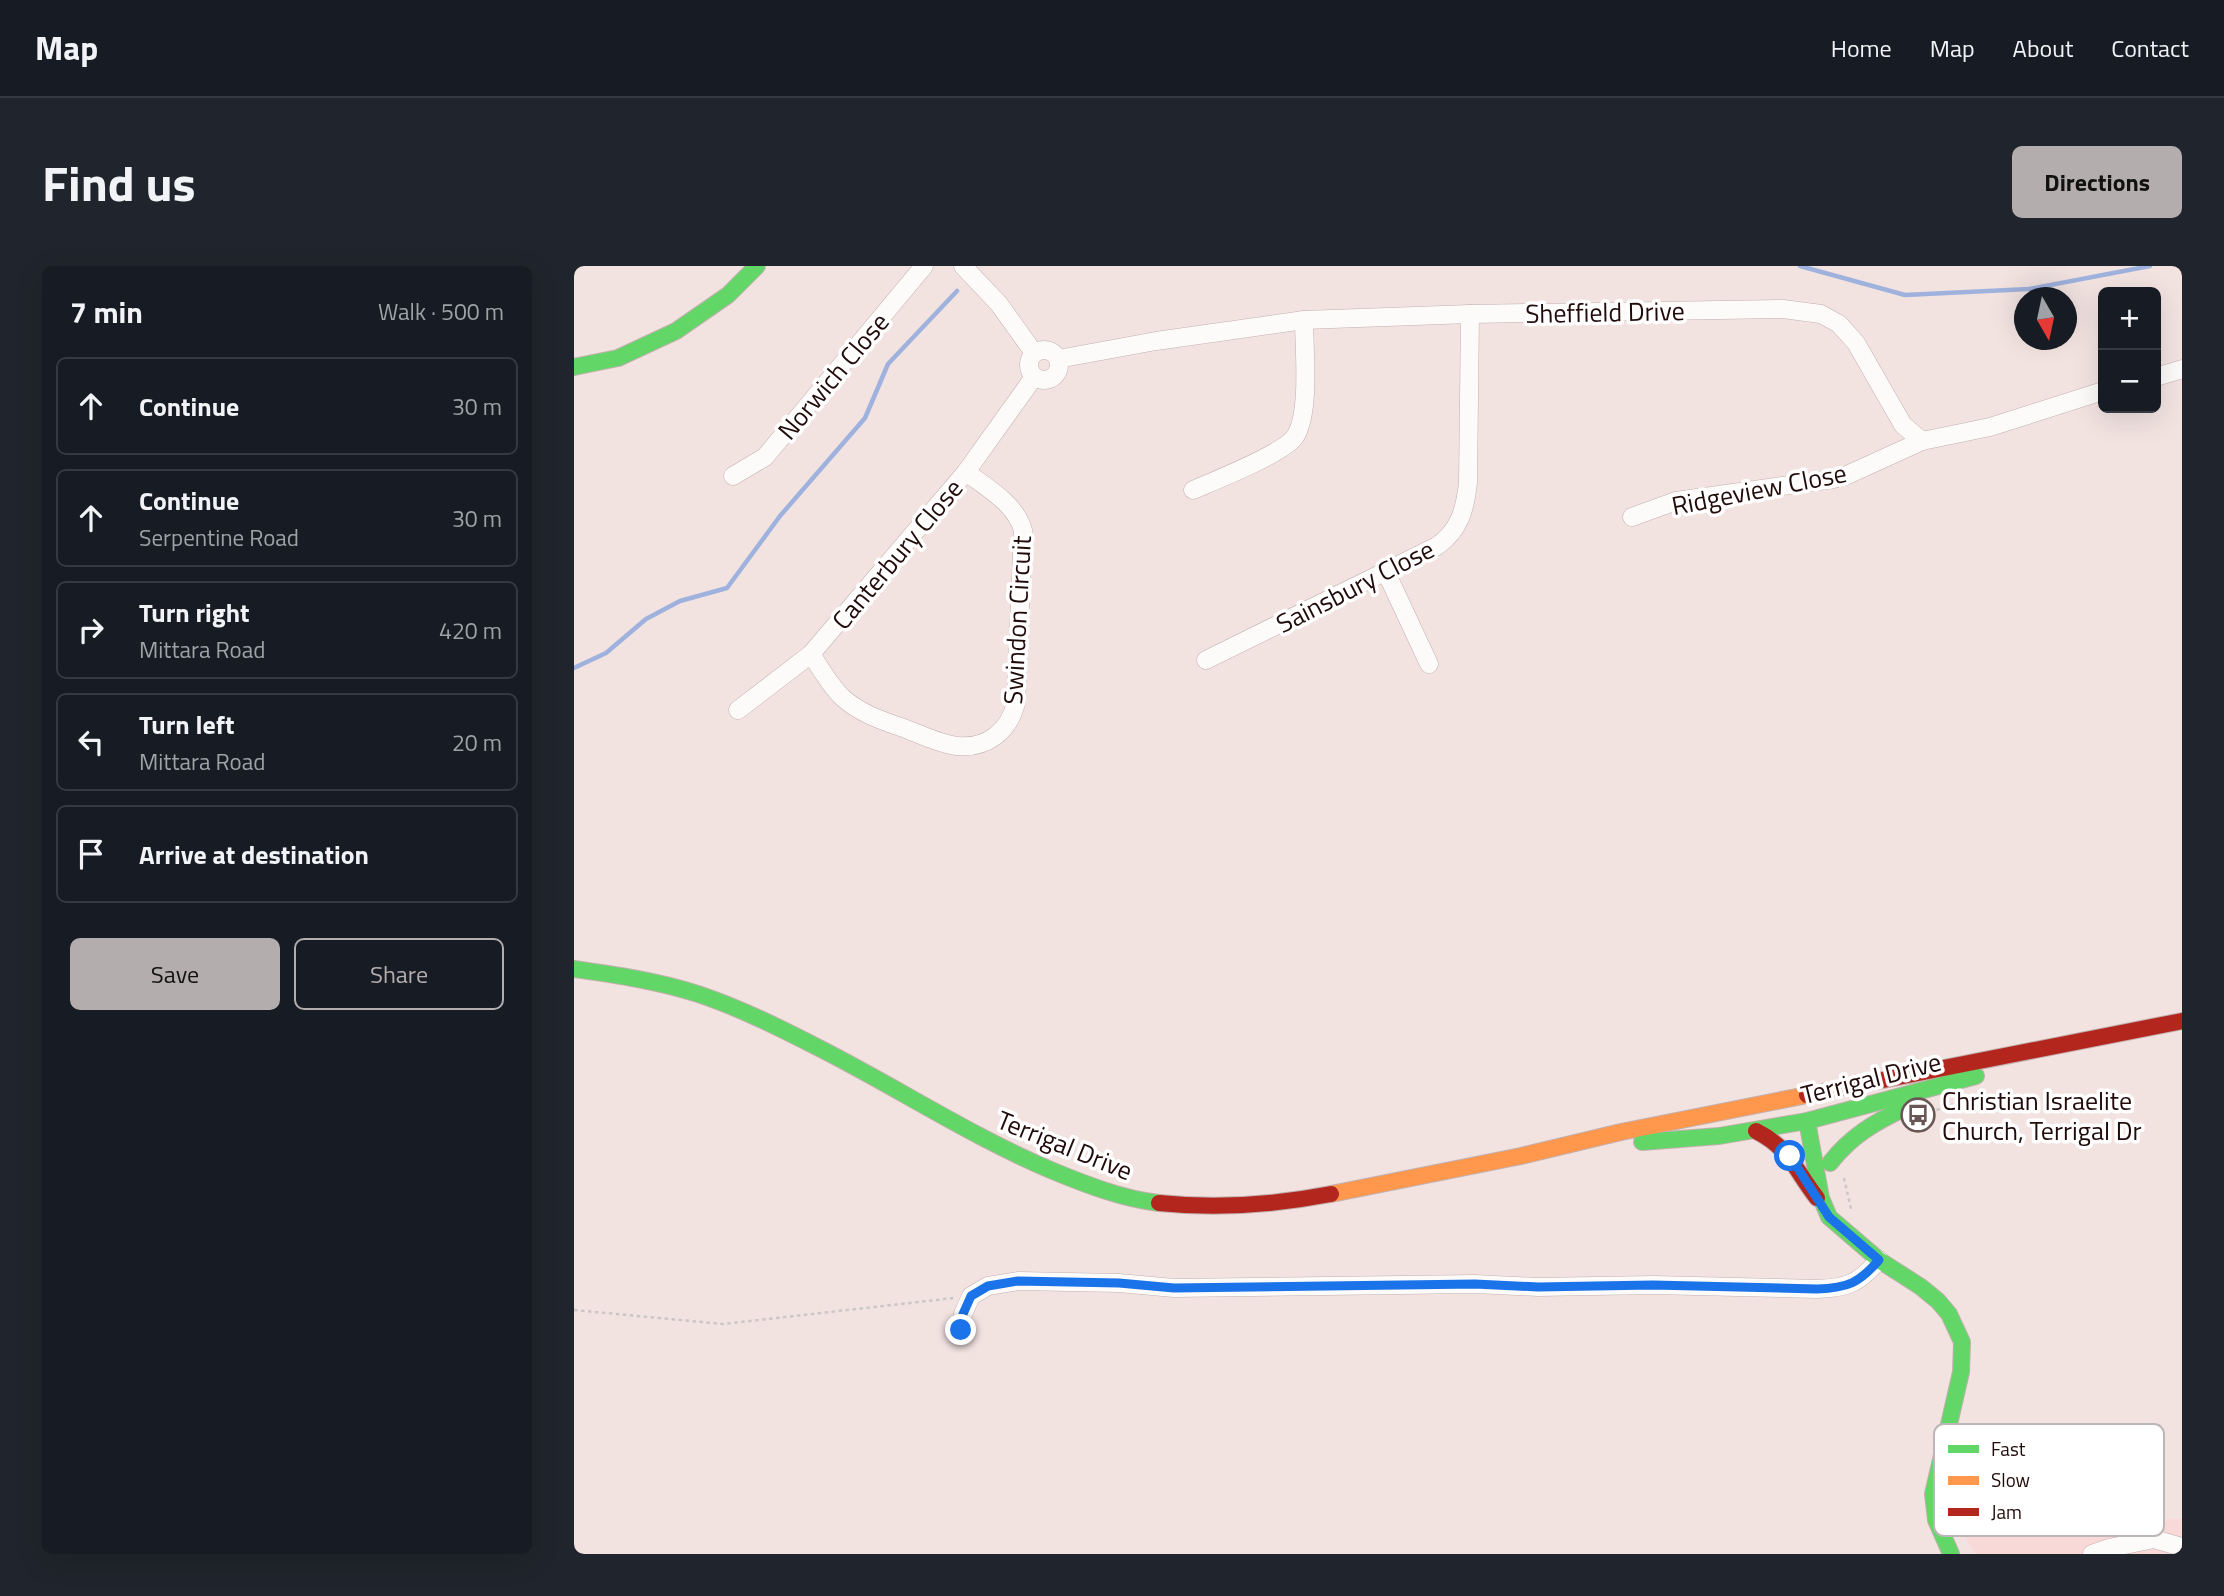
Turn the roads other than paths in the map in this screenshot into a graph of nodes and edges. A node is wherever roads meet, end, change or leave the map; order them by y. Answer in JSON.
{"nodes":[{"id":1,"x":757,"y":266,"type":"edge"},
{"id":2,"x":924,"y":266,"type":"edge"},
{"id":3,"x":963,"y":266,"type":"edge"},
{"id":4,"x":1470,"y":314,"type":"junction"},
{"id":5,"x":1304,"y":320,"type":"junction"},
{"id":6,"x":1034,"y":353,"type":"junction"},
{"id":7,"x":1058,"y":359,"type":"junction"},
{"id":8,"x":574,"y":367,"type":"edge"},
{"id":9,"x":2182,"y":369,"type":"edge"},
{"id":10,"x":2161,"y":375,"type":"edge"},
{"id":11,"x":1034,"y":377,"type":"junction"},
{"id":12,"x":2098,"y":392,"type":"edge"},
{"id":13,"x":1922,"y":441,"type":"junction"},
{"id":14,"x":966,"y":472,"type":"junction"},
{"id":15,"x":733,"y":476,"type":"dead end"},
{"id":16,"x":1193,"y":490,"type":"dead end"},
{"id":17,"x":1632,"y":517,"type":"dead end"},
{"id":18,"x":1386,"y":572,"type":"junction"},
{"id":19,"x":811,"y":654,"type":"junction"},
{"id":20,"x":1206,"y":660,"type":"dead end"},
{"id":21,"x":1429,"y":664,"type":"dead end"},
{"id":22,"x":738,"y":710,"type":"dead end"},
{"id":23,"x":574,"y":969,"type":"edge"},
{"id":24,"x":2182,"y":1021,"type":"edge"},
{"id":25,"x":2182,"y":1029,"type":"edge"},
{"id":26,"x":1947,"y":1067,"type":"junction"},
{"id":27,"x":1959,"y":1081,"type":"junction"},
{"id":28,"x":1814,"y":1118,"type":"junction"},
{"id":29,"x":1683,"y":1121,"type":"junction"},
{"id":30,"x":1756,"y":1130,"type":"junction"},
{"id":31,"x":1568,"y":1147,"type":"junction"},
{"id":32,"x":1830,"y":1163,"type":"junction"},
{"id":33,"x":1825,"y":1208,"type":"junction"},
{"id":34,"x":1844,"y":1229,"type":"junction"},
{"id":35,"x":1879,"y":1260,"type":"junction"},
{"id":36,"x":961,"y":1330,"type":"dead end"},
{"id":37,"x":1948,"y":1424,"type":"edge"},
{"id":38,"x":1934,"y":1484,"type":"edge"},
{"id":39,"x":1934,"y":1518,"type":"edge"},
{"id":40,"x":1941,"y":1536,"type":"edge"},
{"id":41,"x":2182,"y":1547,"type":"edge"},
{"id":42,"x":1951,"y":1554,"type":"edge"},
{"id":43,"x":2092,"y":1554,"type":"edge"}],
"edges":[{"from":1,"to":8,"type":"main road"},
{"from":2,"to":15,"type":"street","name":"Norwich Close"},
{"from":3,"to":6,"type":"street"},
{"from":4,"to":5,"type":"street","name":"Sheffield Drive"},
{"from":4,"to":13,"type":"street","name":"Sheffield Drive"},
{"from":4,"to":18,"type":"street","name":"Sainsbury Close"},
{"from":5,"to":7,"type":"street","name":"Sheffield Drive"},
{"from":5,"to":16,"type":"street"},
{"from":6,"to":7,"type":"street"},
{"from":6,"to":11,"type":"street"},
{"from":7,"to":11,"type":"street"},
{"from":9,"to":10,"type":"street"},
{"from":11,"to":14,"type":"street","name":"Canterbury Close"},
{"from":12,"to":13,"type":"street"},
{"from":13,"to":17,"type":"street","name":"Ridgeview Close"},
{"from":14,"to":19,"type":"street","name":"Canterbury Close"},
{"from":14,"to":19,"type":"street","name":"Swindon Circuit"},
{"from":18,"to":20,"type":"street","name":"Sainsbury Close"},
{"from":18,"to":21,"type":"street"},
{"from":19,"to":22,"type":"street","name":"Canterbury Close"},
{"from":23,"to":31,"type":"main road","name":"Terrigal Drive"},
{"from":24,"to":26,"type":"main road","name":"Terrigal Drive"},
{"from":25,"to":27,"type":"main road","name":"Terrigal Drive"},
{"from":26,"to":28,"type":"main road"},
{"from":26,"to":29,"type":"main road","name":"Terrigal Drive"},
{"from":27,"to":28,"type":"main road","name":"Terrigal Drive"},
{"from":27,"to":32,"type":"main road"},
{"from":28,"to":29,"type":"main road"},
{"from":28,"to":30,"type":"main road","name":"Terrigal Drive"},
{"from":28,"to":32,"type":"main road"},
{"from":28,"to":33,"type":"main road"},
{"from":29,"to":31,"type":"main road","name":"Terrigal Drive"},
{"from":30,"to":31,"type":"main road","name":"Terrigal Drive"},
{"from":30,"to":33,"type":"main road"},
{"from":32,"to":34,"type":"main road"},
{"from":33,"to":34,"type":"main road"},
{"from":34,"to":35,"type":"main road"},
{"from":35,"to":36,"type":"street"},
{"from":35,"to":37,"type":"main road"},
{"from":38,"to":39,"type":"main road"},
{"from":40,"to":42,"type":"main road"},
{"from":41,"to":43,"type":"street"}]}
